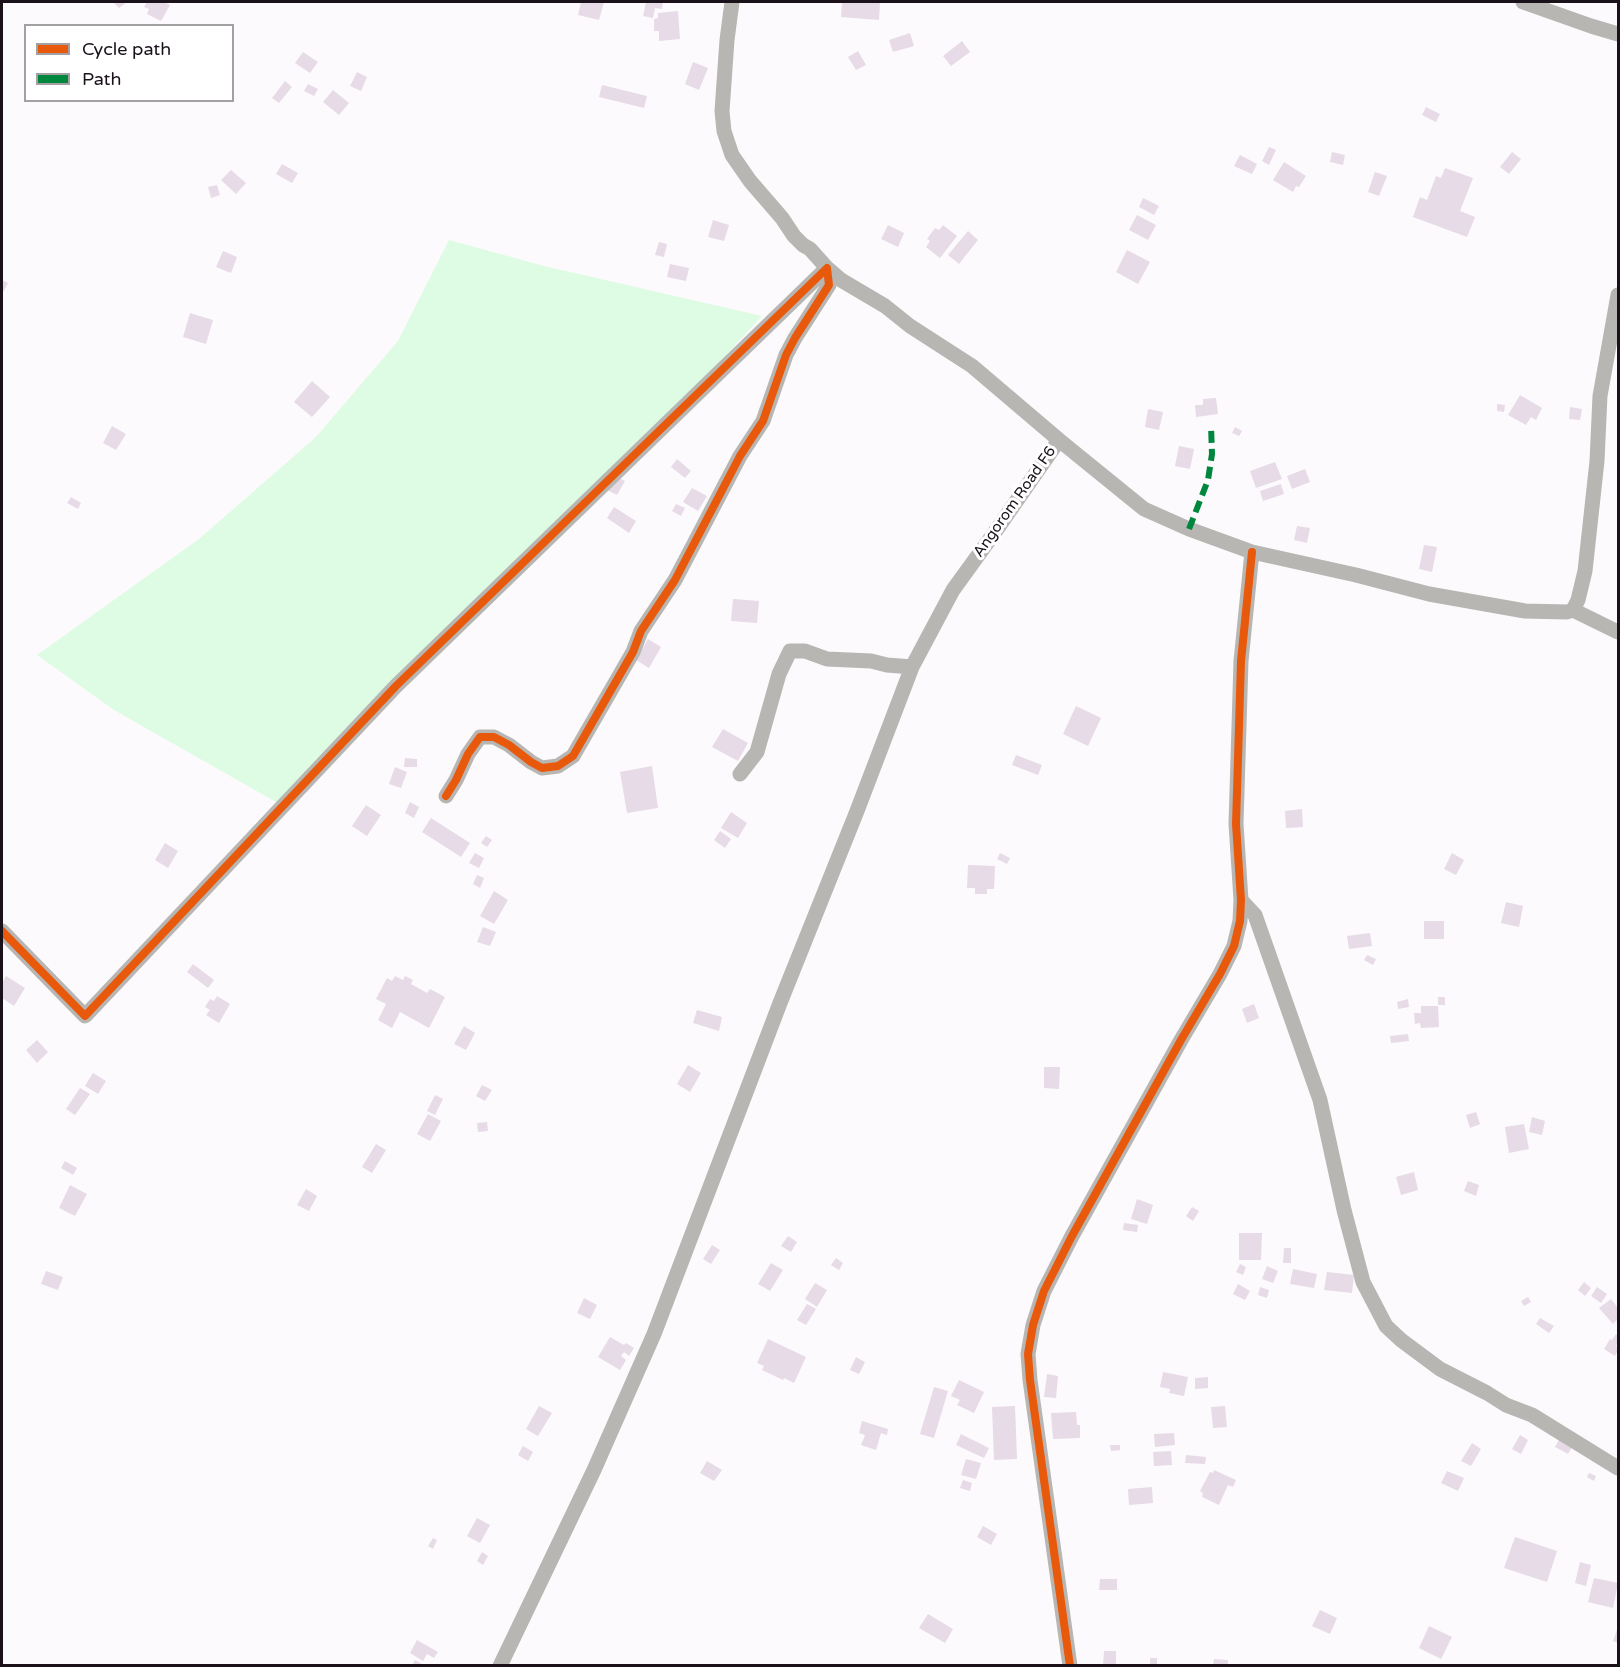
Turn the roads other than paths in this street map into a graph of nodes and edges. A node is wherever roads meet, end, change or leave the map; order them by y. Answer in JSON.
{"nodes":[{"id":1,"x":732,"y":2,"type":"edge"},
{"id":2,"x":1523,"y":2,"type":"edge"},
{"id":3,"x":1618,"y":34,"type":"edge"},
{"id":4,"x":827,"y":268,"type":"junction"},
{"id":5,"x":1618,"y":295,"type":"edge"},
{"id":6,"x":1059,"y":440,"type":"junction"},
{"id":7,"x":1252,"y":552,"type":"junction"},
{"id":8,"x":1573,"y":610,"type":"junction"},
{"id":9,"x":1618,"y":632,"type":"edge"},
{"id":10,"x":912,"y":667,"type":"junction"},
{"id":11,"x":740,"y":774,"type":"dead end"},
{"id":12,"x":446,"y":796,"type":"dead end"},
{"id":13,"x":1241,"y":900,"type":"junction"},
{"id":14,"x":2,"y":931,"type":"edge"},
{"id":15,"x":1618,"y":1468,"type":"edge"},
{"id":16,"x":500,"y":1665,"type":"edge"},
{"id":17,"x":1070,"y":1665,"type":"edge"}],
"edges":[{"from":1,"to":4,"type":"street","name":"Angorom Road F6"},
{"from":2,"to":3,"type":"street"},
{"from":4,"to":6,"type":"street","name":"Angorom Road F6"},
{"from":4,"to":12,"type":"street"},
{"from":4,"to":14,"type":"street"},
{"from":5,"to":8,"type":"street"},
{"from":6,"to":7,"type":"street"},
{"from":6,"to":10,"type":"street","name":"Angorom Road F6"},
{"from":7,"to":8,"type":"street"},
{"from":7,"to":13,"type":"street"},
{"from":8,"to":9,"type":"street"},
{"from":10,"to":11,"type":"street"},
{"from":10,"to":16,"type":"street","name":"Angorom Road F6"},
{"from":13,"to":15,"type":"street"},
{"from":13,"to":17,"type":"street"}]}
